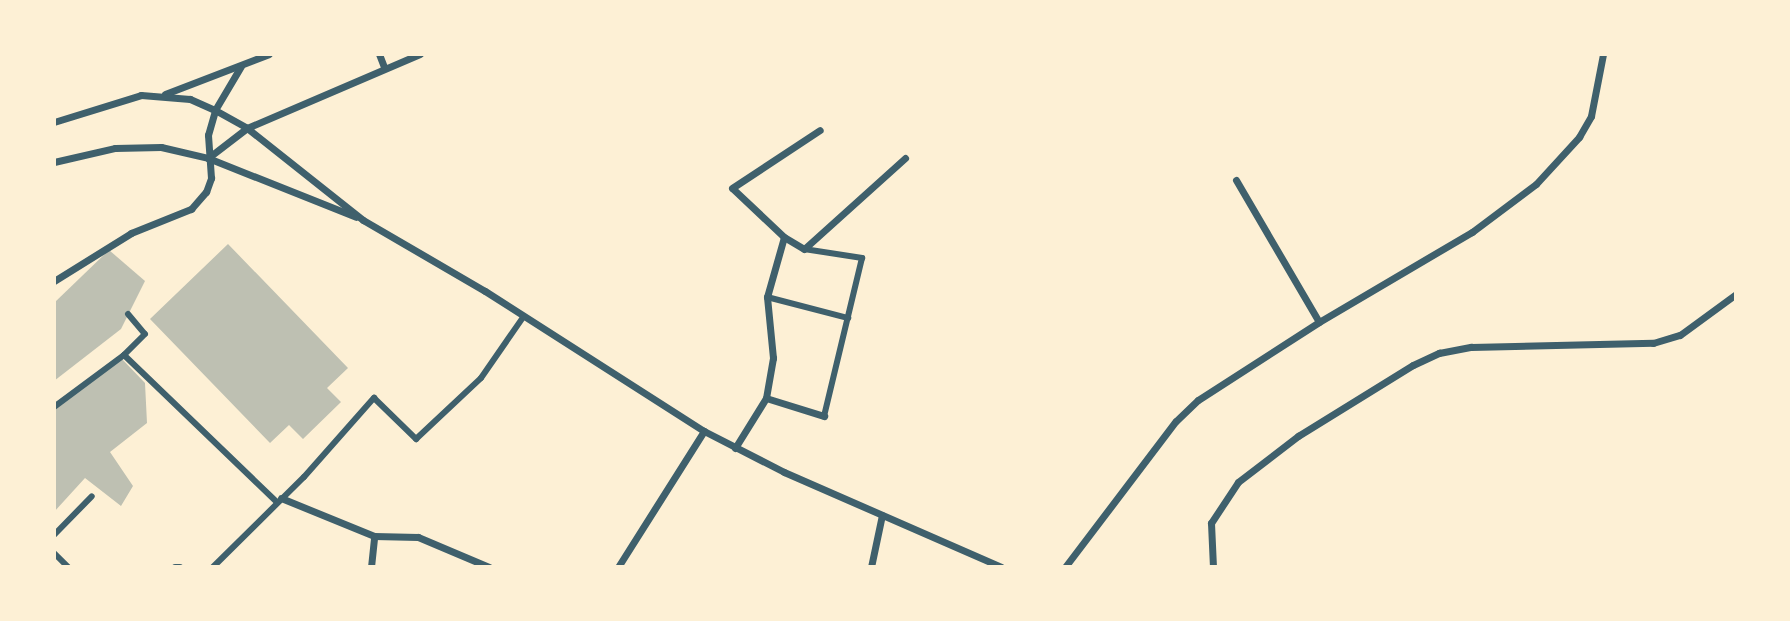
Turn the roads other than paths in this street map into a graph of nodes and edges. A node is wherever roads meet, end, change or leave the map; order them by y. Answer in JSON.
{"nodes":[{"id":1,"x":268,"y":54,"type":"edge"},
{"id":2,"x":379,"y":54,"type":"edge"},
{"id":3,"x":420,"y":54,"type":"edge"},
{"id":4,"x":1602,"y":54,"type":"edge"},
{"id":5,"x":242,"y":66,"type":"junction"},
{"id":6,"x":384,"y":67,"type":"junction"},
{"id":7,"x":164,"y":95,"type":"junction"},
{"id":8,"x":215,"y":110,"type":"junction"},
{"id":9,"x":54,"y":121,"type":"edge"},
{"id":10,"x":247,"y":128,"type":"junction"},
{"id":11,"x":820,"y":130,"type":"dead end"},
{"id":12,"x":208,"y":158,"type":"junction"},
{"id":13,"x":905,"y":158,"type":"dead end"},
{"id":14,"x":54,"y":162,"type":"edge"},
{"id":15,"x":1236,"y":180,"type":"dead end"},
{"id":16,"x":363,"y":220,"type":"junction"},
{"id":17,"x":784,"y":237,"type":"junction"},
{"id":18,"x":804,"y":249,"type":"junction"},
{"id":19,"x":81,"y":263,"type":"junction"},
{"id":20,"x":88,"y":271,"type":"dead end"},
{"id":21,"x":54,"y":281,"type":"edge"},
{"id":22,"x":1736,"y":295,"type":"edge"},
{"id":23,"x":767,"y":297,"type":"junction"},
{"id":24,"x":128,"y":314,"type":"dead end"},
{"id":25,"x":524,"y":316,"type":"junction"},
{"id":26,"x":848,"y":318,"type":"junction"},
{"id":27,"x":1319,"y":322,"type":"junction"},
{"id":28,"x":124,"y":355,"type":"junction"},
{"id":29,"x":766,"y":398,"type":"junction"},
{"id":30,"x":54,"y":407,"type":"edge"},
{"id":31,"x":824,"y":416,"type":"joint"},
{"id":32,"x":704,"y":431,"type":"junction"},
{"id":33,"x":735,"y":448,"type":"junction"},
{"id":34,"x":92,"y":496,"type":"dead end"},
{"id":35,"x":279,"y":500,"type":"junction"},
{"id":36,"x":882,"y":515,"type":"junction"},
{"id":37,"x":54,"y":535,"type":"edge"},
{"id":38,"x":374,"y":536,"type":"junction"},
{"id":39,"x":54,"y":553,"type":"edge"},
{"id":40,"x":215,"y":566,"type":"edge"},
{"id":41,"x":68,"y":567,"type":"edge"},
{"id":42,"x":371,"y":567,"type":"edge"},
{"id":43,"x":489,"y":567,"type":"edge"},
{"id":44,"x":618,"y":567,"type":"edge"},
{"id":45,"x":871,"y":567,"type":"edge"},
{"id":46,"x":1001,"y":567,"type":"edge"},
{"id":47,"x":1065,"y":567,"type":"edge"},
{"id":48,"x":1213,"y":567,"type":"edge"}],
"edges":[{"from":1,"to":5,"type":"street"},
{"from":2,"to":6,"type":"street"},
{"from":3,"to":6,"type":"street"},
{"from":4,"to":27,"type":"street"},
{"from":5,"to":7,"type":"street"},
{"from":5,"to":8,"type":"street"},
{"from":6,"to":10,"type":"street"},
{"from":7,"to":8,"type":"street"},
{"from":7,"to":9,"type":"street"},
{"from":8,"to":10,"type":"street"},
{"from":8,"to":12,"type":"street"},
{"from":10,"to":12,"type":"street"},
{"from":10,"to":16,"type":"street"},
{"from":11,"to":17,"type":"street"},
{"from":12,"to":14,"type":"street"},
{"from":12,"to":16,"type":"street"},
{"from":12,"to":19,"type":"street"},
{"from":13,"to":18,"type":"street"},
{"from":15,"to":27,"type":"street"},
{"from":16,"to":25,"type":"street"},
{"from":17,"to":18,"type":"street"},
{"from":17,"to":23,"type":"street"},
{"from":18,"to":26,"type":"street"},
{"from":19,"to":20,"type":"street"},
{"from":19,"to":21,"type":"street"},
{"from":22,"to":48,"type":"street"},
{"from":23,"to":26,"type":"street"},
{"from":23,"to":29,"type":"street"},
{"from":24,"to":28,"type":"street"},
{"from":25,"to":32,"type":"street"},
{"from":25,"to":35,"type":"street"},
{"from":26,"to":31,"type":"street"},
{"from":27,"to":47,"type":"street"},
{"from":28,"to":30,"type":"street"},
{"from":28,"to":35,"type":"street"},
{"from":29,"to":31,"type":"street"},
{"from":29,"to":33,"type":"street"},
{"from":32,"to":33,"type":"street"},
{"from":32,"to":44,"type":"street"},
{"from":33,"to":36,"type":"street"},
{"from":34,"to":37,"type":"street"},
{"from":35,"to":38,"type":"street"},
{"from":35,"to":40,"type":"street"},
{"from":36,"to":45,"type":"street"},
{"from":36,"to":46,"type":"street"},
{"from":38,"to":42,"type":"street"},
{"from":38,"to":43,"type":"street"},
{"from":39,"to":41,"type":"street"}]}
